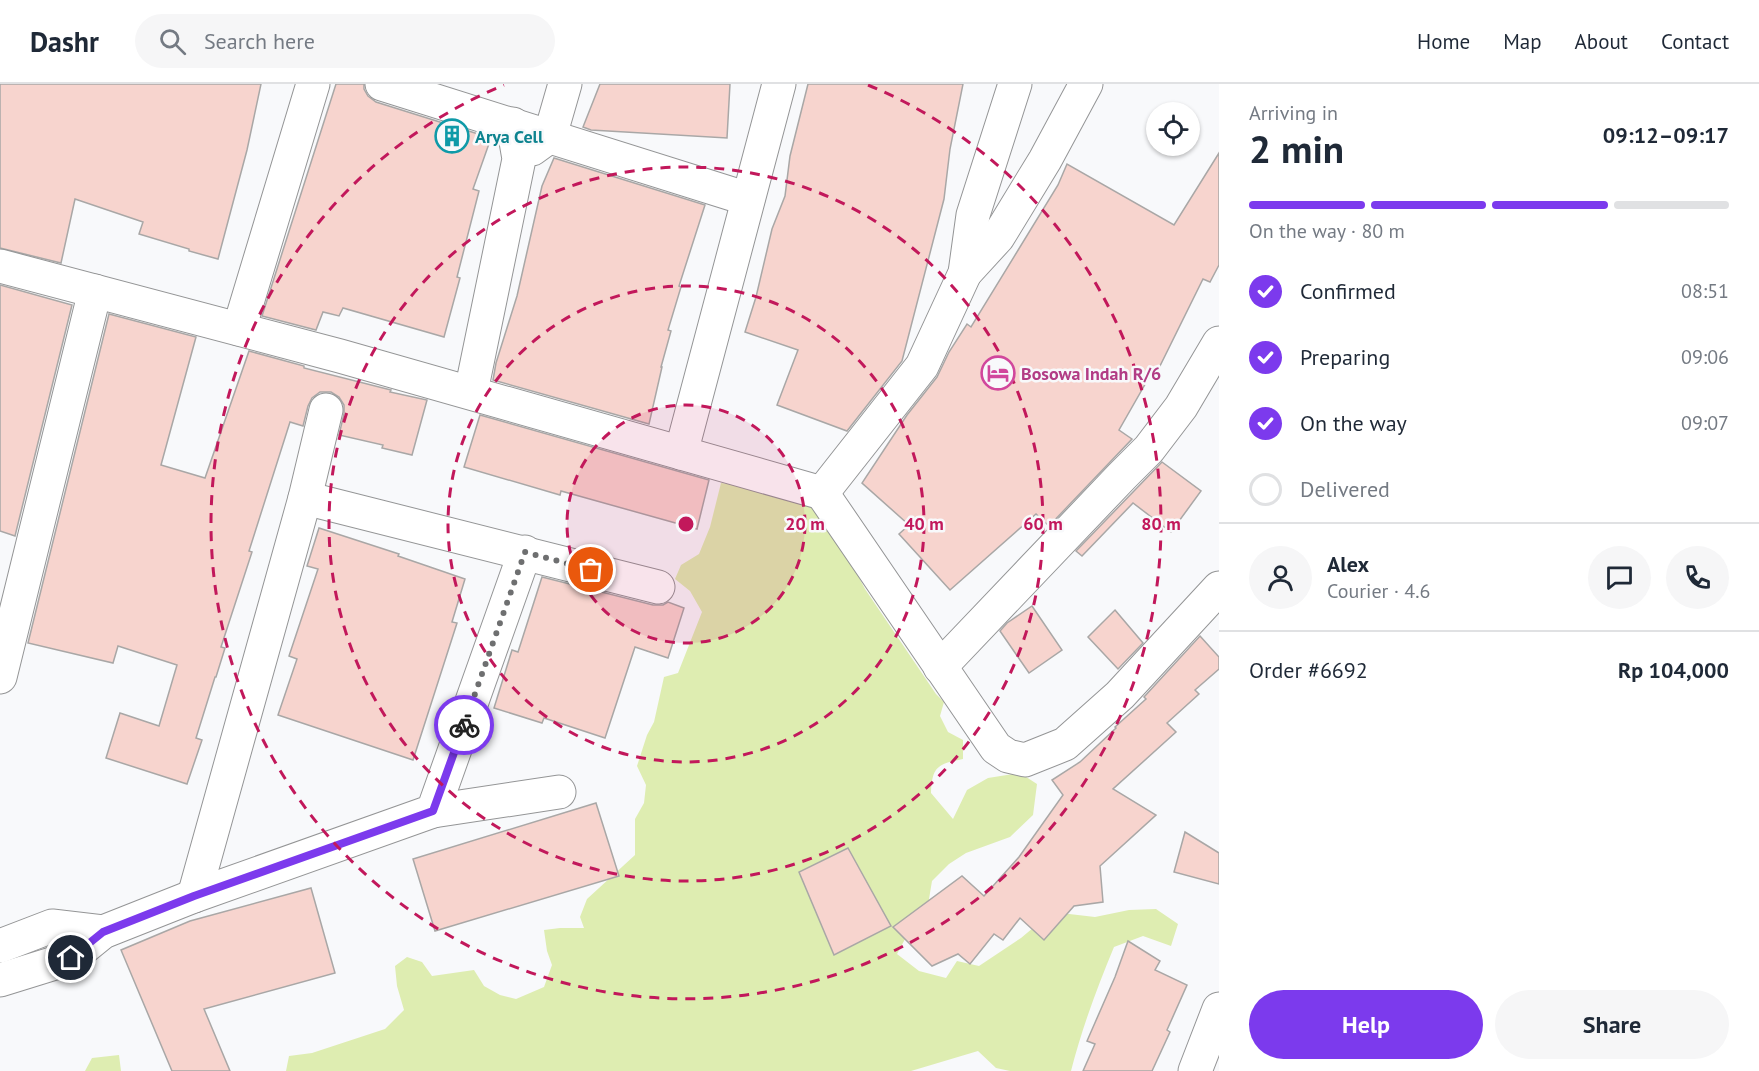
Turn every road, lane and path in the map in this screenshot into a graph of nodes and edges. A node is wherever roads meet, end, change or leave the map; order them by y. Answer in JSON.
{"nodes":[{"id":1,"x":313,"y":84,"type":"edge"},
{"id":2,"x":382,"y":84,"type":"edge"},
{"id":3,"x":565,"y":84,"type":"edge"},
{"id":4,"x":779,"y":84,"type":"edge"},
{"id":5,"x":1015,"y":84,"type":"edge"},
{"id":6,"x":1086,"y":84,"type":"edge"},
{"id":7,"x":513,"y":124,"type":"junction"},
{"id":8,"x":550,"y":136,"type":"junction"},
{"id":9,"x":519,"y":159,"type":"junction"},
{"id":10,"x":748,"y":199,"type":"junction"},
{"id":11,"x":0,"y":266,"type":"edge"},
{"id":12,"x":965,"y":273,"type":"junction"},
{"id":13,"x":95,"y":291,"type":"junction"},
{"id":14,"x":239,"y":329,"type":"junction"},
{"id":15,"x":1219,"y":343,"type":"edge"},
{"id":16,"x":471,"y":392,"type":"junction"},
{"id":17,"x":326,"y":410,"type":"dead end"},
{"id":18,"x":681,"y":453,"type":"junction"},
{"id":19,"x":822,"y":493,"type":"junction"},
{"id":20,"x":304,"y":498,"type":"junction"},
{"id":21,"x":525,"y":552,"type":"junction"},
{"id":22,"x":658,"y":587,"type":"dead end"},
{"id":23,"x":1219,"y":588,"type":"edge"},
{"id":24,"x":940,"y":667,"type":"junction"},
{"id":25,"x":0,"y":677,"type":"edge"},
{"id":26,"x":559,"y":792,"type":"dead end"},
{"id":27,"x":433,"y":811,"type":"junction"},
{"id":28,"x":194,"y":896,"type":"junction"},
{"id":29,"x":103,"y":932,"type":"junction"},
{"id":30,"x":0,"y":946,"type":"edge"},
{"id":31,"x":0,"y":980,"type":"edge"},
{"id":32,"x":1219,"y":1009,"type":"edge"},
{"id":33,"x":1195,"y":1071,"type":"edge"}],
"edges":[{"from":1,"to":14,"type":"street"},
{"from":2,"to":7,"type":"street"},
{"from":3,"to":8,"type":"street"},
{"from":4,"to":10,"type":"street"},
{"from":5,"to":12,"type":"street"},
{"from":6,"to":12,"type":"street"},
{"from":7,"to":8,"type":"street"},
{"from":7,"to":9,"type":"street"},
{"from":8,"to":9,"type":"street"},
{"from":8,"to":10,"type":"street"},
{"from":9,"to":16,"type":"street"},
{"from":10,"to":18,"type":"street"},
{"from":11,"to":13,"type":"street"},
{"from":12,"to":19,"type":"street"},
{"from":13,"to":14,"type":"street"},
{"from":13,"to":25,"type":"street"},
{"from":14,"to":16,"type":"street"},
{"from":15,"to":24,"type":"street"},
{"from":16,"to":18,"type":"street"},
{"from":17,"to":20,"type":"street"},
{"from":18,"to":19,"type":"street"},
{"from":19,"to":24,"type":"street"},
{"from":20,"to":21,"type":"street"},
{"from":20,"to":28,"type":"street"},
{"from":21,"to":22,"type":"street"},
{"from":21,"to":27,"type":"street"},
{"from":23,"to":24,"type":"street"},
{"from":26,"to":27,"type":"street"},
{"from":27,"to":28,"type":"street"},
{"from":28,"to":29,"type":"street"},
{"from":29,"to":30,"type":"street"},
{"from":29,"to":31,"type":"street"},
{"from":32,"to":33,"type":"street"}]}
